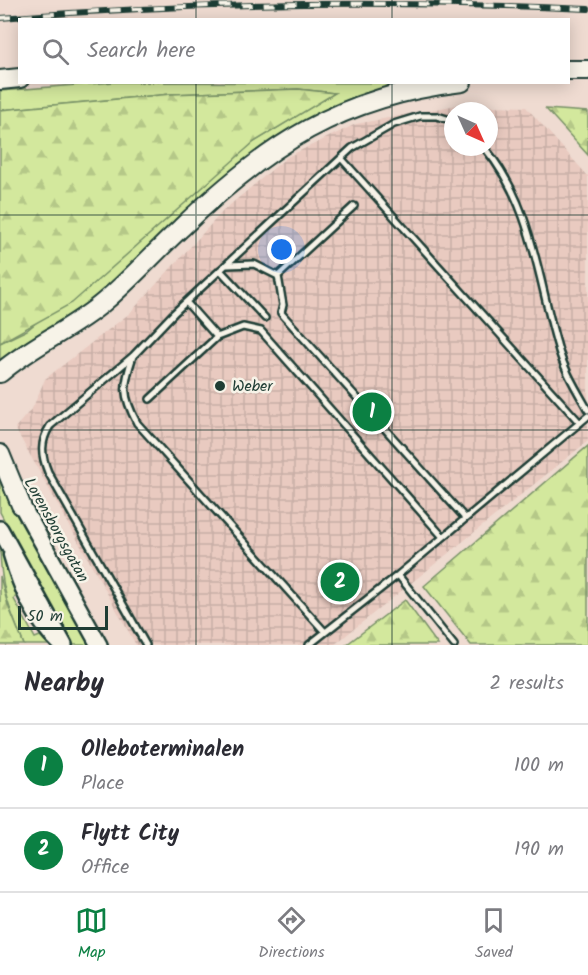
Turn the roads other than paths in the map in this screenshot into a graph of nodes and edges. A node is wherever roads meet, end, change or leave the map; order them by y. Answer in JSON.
{"nodes":[{"id":1,"x":570,"y":70,"type":"edge"},
{"id":2,"x":588,"y":73,"type":"edge"},
{"id":3,"x":570,"y":75,"type":"edge"},
{"id":4,"x":18,"y":78,"type":"edge"},
{"id":5,"x":0,"y":81,"type":"edge"},
{"id":6,"x":449,"y":84,"type":"edge"},
{"id":7,"x":444,"y":118,"type":"edge"},
{"id":8,"x":490,"y":156,"type":"edge"},
{"id":9,"x":341,"y":158,"type":"junction"},
{"id":10,"x":354,"y":206,"type":"dead end"},
{"id":11,"x":226,"y":265,"type":"junction"},
{"id":12,"x":220,"y":270,"type":"junction"},
{"id":13,"x":278,"y":276,"type":"junction"},
{"id":14,"x":186,"y":302,"type":"junction"},
{"id":15,"x":265,"y":318,"type":"dead end"},
{"id":16,"x":217,"y":338,"type":"junction"},
{"id":17,"x":29,"y":351,"type":"junction"},
{"id":18,"x":133,"y":356,"type":"junction"},
{"id":19,"x":0,"y":367,"type":"edge"},
{"id":20,"x":0,"y":373,"type":"edge"},
{"id":21,"x":150,"y":399,"type":"dead end"},
{"id":22,"x":588,"y":410,"type":"edge"},
{"id":23,"x":588,"y":416,"type":"edge"},
{"id":24,"x":580,"y":423,"type":"junction"},
{"id":25,"x":0,"y":454,"type":"edge"},
{"id":26,"x":0,"y":463,"type":"edge"},
{"id":27,"x":21,"y":505,"type":"junction"},
{"id":28,"x":465,"y":518,"type":"junction"},
{"id":29,"x":2,"y":533,"type":"edge"},
{"id":30,"x":443,"y":537,"type":"junction"},
{"id":31,"x":398,"y":575,"type":"junction"},
{"id":32,"x":325,"y":632,"type":"junction"},
{"id":33,"x":58,"y":645,"type":"edge"},
{"id":34,"x":64,"y":645,"type":"edge"},
{"id":35,"x":99,"y":645,"type":"edge"},
{"id":36,"x":146,"y":645,"type":"edge"},
{"id":37,"x":309,"y":645,"type":"edge"},
{"id":38,"x":454,"y":645,"type":"edge"}],
"edges":[{"from":1,"to":2,"type":"highway"},
{"from":2,"to":3,"type":"highway"},
{"from":4,"to":5,"type":"highway"},
{"from":6,"to":17,"type":"highway"},
{"from":7,"to":9,"type":"lane"},
{"from":8,"to":22,"type":"lane"},
{"from":9,"to":11,"type":"lane"},
{"from":9,"to":24,"type":"lane"},
{"from":10,"to":13,"type":"lane"},
{"from":11,"to":12,"type":"lane"},
{"from":11,"to":13,"type":"lane"},
{"from":12,"to":14,"type":"lane"},
{"from":12,"to":15,"type":"lane"},
{"from":13,"to":28,"type":"lane"},
{"from":14,"to":16,"type":"lane"},
{"from":14,"to":18,"type":"lane"},
{"from":16,"to":21,"type":"lane"},
{"from":16,"to":30,"type":"lane"},
{"from":17,"to":19,"type":"lane"},
{"from":17,"to":20,"type":"highway"},
{"from":18,"to":32,"type":"lane"},
{"from":18,"to":36,"type":"lane"},
{"from":23,"to":24,"type":"lane"},
{"from":24,"to":28,"type":"lane"},
{"from":25,"to":27,"type":"highway"},
{"from":26,"to":27,"type":"main road","name":"Lorensborgsgatan"},
{"from":27,"to":35,"type":"main road","name":"Lorensborgsgatan"},
{"from":28,"to":30,"type":"lane"},
{"from":29,"to":33,"type":"street"},
{"from":29,"to":34,"type":"main road"},
{"from":30,"to":31,"type":"lane"},
{"from":31,"to":32,"type":"lane"},
{"from":31,"to":38,"type":"lane"},
{"from":32,"to":37,"type":"lane"}]}
